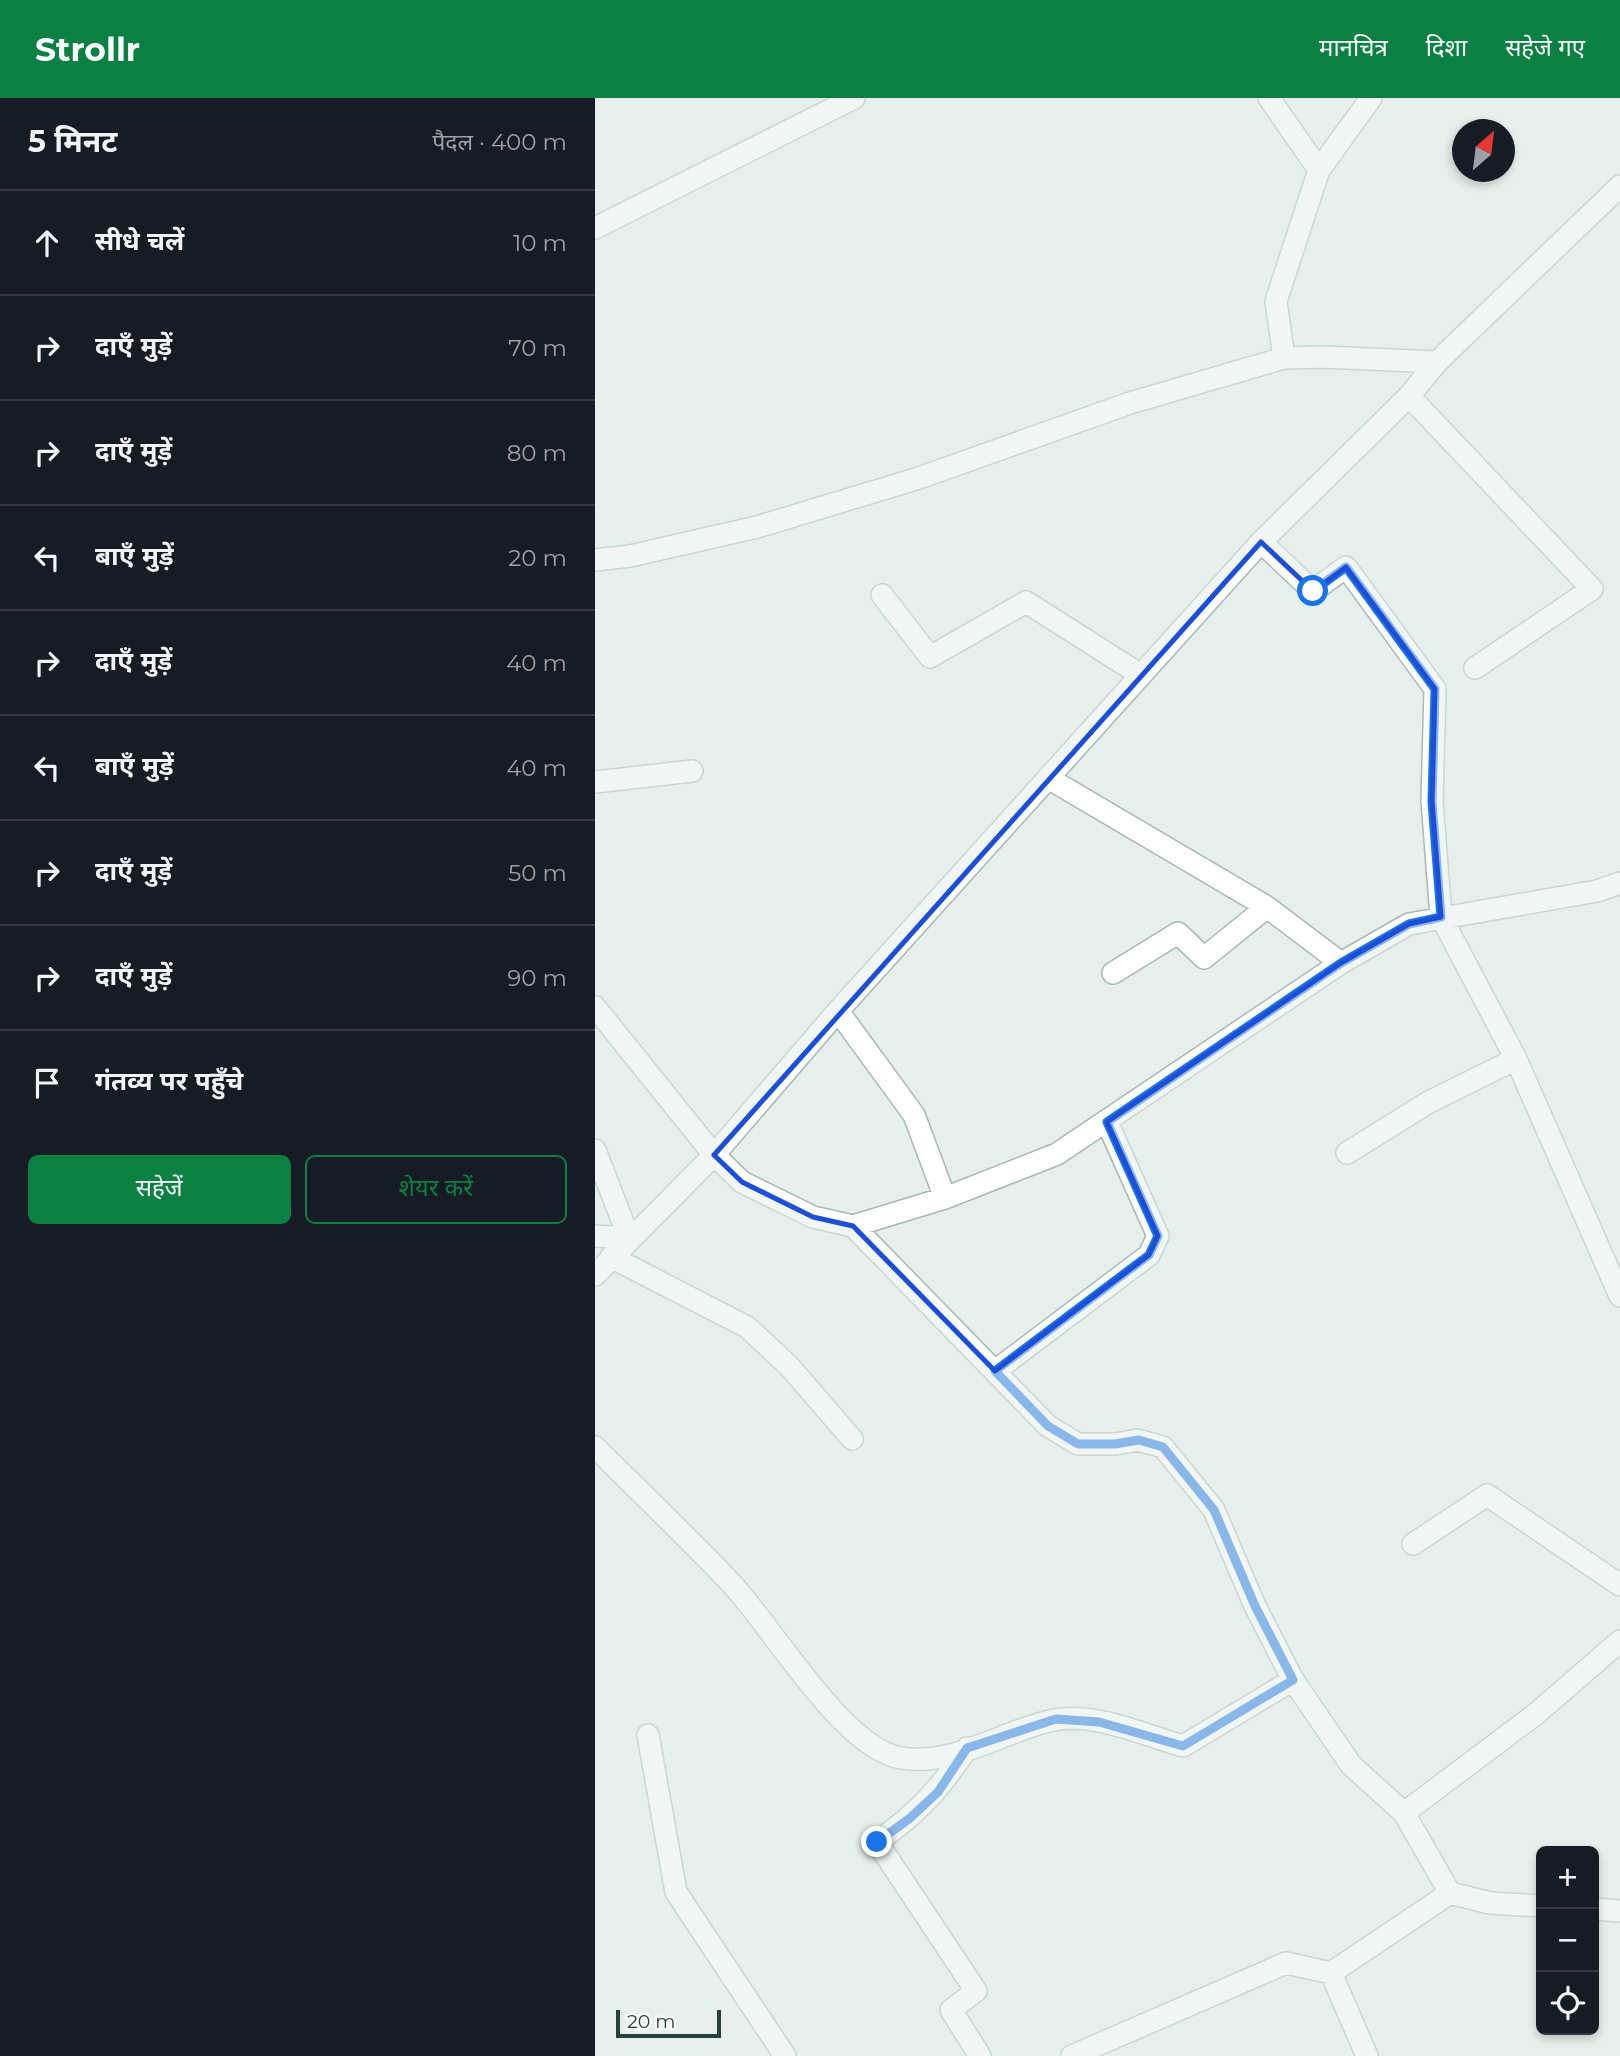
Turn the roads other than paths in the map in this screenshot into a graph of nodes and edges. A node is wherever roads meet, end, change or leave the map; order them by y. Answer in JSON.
{"nodes":[{"id":1,"x":854,"y":98,"type":"edge"},
{"id":2,"x":1269,"y":98,"type":"edge"},
{"id":3,"x":1371,"y":98,"type":"edge"},
{"id":4,"x":1319,"y":170,"type":"junction"},
{"id":5,"x":1617,"y":196,"type":"edge"},
{"id":6,"x":595,"y":228,"type":"edge"},
{"id":7,"x":1284,"y":358,"type":"junction"},
{"id":8,"x":1437,"y":362,"type":"junction"},
{"id":9,"x":1409,"y":396,"type":"junction"},
{"id":10,"x":1261,"y":542,"type":"junction"},
{"id":11,"x":595,"y":560,"type":"edge"},
{"id":12,"x":882,"y":595,"type":"dead end"},
{"id":13,"x":1475,"y":668,"type":"dead end"},
{"id":14,"x":1141,"y":675,"type":"junction"},
{"id":15,"x":692,"y":771,"type":"dead end"},
{"id":16,"x":1048,"y":778,"type":"junction"},
{"id":17,"x":595,"y":782,"type":"edge"},
{"id":18,"x":1620,"y":883,"type":"edge"},
{"id":19,"x":1267,"y":907,"type":"junction"},
{"id":20,"x":1441,"y":917,"type":"junction"},
{"id":21,"x":1341,"y":963,"type":"junction"},
{"id":22,"x":1113,"y":973,"type":"dead end"},
{"id":23,"x":595,"y":1006,"type":"edge"},
{"id":24,"x":838,"y":1011,"type":"junction"},
{"id":25,"x":1516,"y":1059,"type":"junction"},
{"id":26,"x":1107,"y":1122,"type":"junction"},
{"id":27,"x":595,"y":1150,"type":"edge"},
{"id":28,"x":1347,"y":1153,"type":"dead end"},
{"id":29,"x":715,"y":1155,"type":"junction"},
{"id":30,"x":945,"y":1198,"type":"junction"},
{"id":31,"x":853,"y":1226,"type":"junction"},
{"id":32,"x":595,"y":1237,"type":"edge"},
{"id":33,"x":629,"y":1238,"type":"junction"},
{"id":34,"x":611,"y":1257,"type":"junction"},
{"id":35,"x":595,"y":1275,"type":"edge"},
{"id":36,"x":1620,"y":1296,"type":"edge"},
{"id":37,"x":995,"y":1371,"type":"junction"},
{"id":38,"x":852,"y":1439,"type":"dead end"},
{"id":39,"x":595,"y":1447,"type":"edge"},
{"id":40,"x":1413,"y":1544,"type":"dead end"},
{"id":41,"x":1620,"y":1585,"type":"edge"},
{"id":42,"x":1620,"y":1641,"type":"edge"},
{"id":43,"x":1293,"y":1680,"type":"junction"},
{"id":44,"x":649,"y":1735,"type":"dead end"},
{"id":45,"x":967,"y":1748,"type":"junction"},
{"id":46,"x":1404,"y":1813,"type":"junction"},
{"id":47,"x":1450,"y":1893,"type":"junction"},
{"id":48,"x":1536,"y":1906,"type":"edge"},
{"id":49,"x":1599,"y":1909,"type":"edge"},
{"id":50,"x":1620,"y":1911,"type":"edge"},
{"id":51,"x":1331,"y":1973,"type":"junction"},
{"id":52,"x":785,"y":2056,"type":"edge"},
{"id":53,"x":980,"y":2056,"type":"edge"},
{"id":54,"x":1072,"y":2056,"type":"edge"},
{"id":55,"x":1367,"y":2056,"type":"edge"}],
"edges":[{"from":1,"to":6,"type":"street"},
{"from":2,"to":4,"type":"street"},
{"from":3,"to":4,"type":"street"},
{"from":4,"to":7,"type":"street"},
{"from":5,"to":8,"type":"street"},
{"from":7,"to":8,"type":"street"},
{"from":7,"to":11,"type":"street"},
{"from":8,"to":9,"type":"street"},
{"from":9,"to":10,"type":"street"},
{"from":9,"to":13,"type":"street"},
{"from":10,"to":14,"type":"street"},
{"from":10,"to":20,"type":"street"},
{"from":12,"to":14,"type":"street"},
{"from":14,"to":16,"type":"street"},
{"from":15,"to":17,"type":"street"},
{"from":16,"to":19,"type":"street"},
{"from":16,"to":24,"type":"street"},
{"from":18,"to":20,"type":"street"},
{"from":19,"to":21,"type":"street"},
{"from":19,"to":22,"type":"street"},
{"from":20,"to":21,"type":"street"},
{"from":20,"to":25,"type":"street"},
{"from":21,"to":26,"type":"street"},
{"from":23,"to":29,"type":"street"},
{"from":24,"to":29,"type":"street"},
{"from":24,"to":30,"type":"street"},
{"from":25,"to":28,"type":"street"},
{"from":25,"to":36,"type":"street"},
{"from":26,"to":30,"type":"street"},
{"from":26,"to":37,"type":"street"},
{"from":27,"to":33,"type":"street"},
{"from":29,"to":31,"type":"street"},
{"from":29,"to":33,"type":"street"},
{"from":30,"to":31,"type":"street"},
{"from":31,"to":37,"type":"street"},
{"from":32,"to":33,"type":"street"},
{"from":33,"to":34,"type":"street"},
{"from":34,"to":35,"type":"street"},
{"from":34,"to":38,"type":"street"},
{"from":37,"to":43,"type":"street"},
{"from":39,"to":45,"type":"street"},
{"from":40,"to":41,"type":"street"},
{"from":42,"to":46,"type":"street"},
{"from":43,"to":45,"type":"street"},
{"from":43,"to":46,"type":"street"},
{"from":44,"to":52,"type":"street"},
{"from":45,"to":53,"type":"street"},
{"from":46,"to":47,"type":"street"},
{"from":47,"to":48,"type":"street"},
{"from":47,"to":51,"type":"street"},
{"from":49,"to":50,"type":"street"},
{"from":51,"to":54,"type":"street"},
{"from":51,"to":55,"type":"street"}]}
